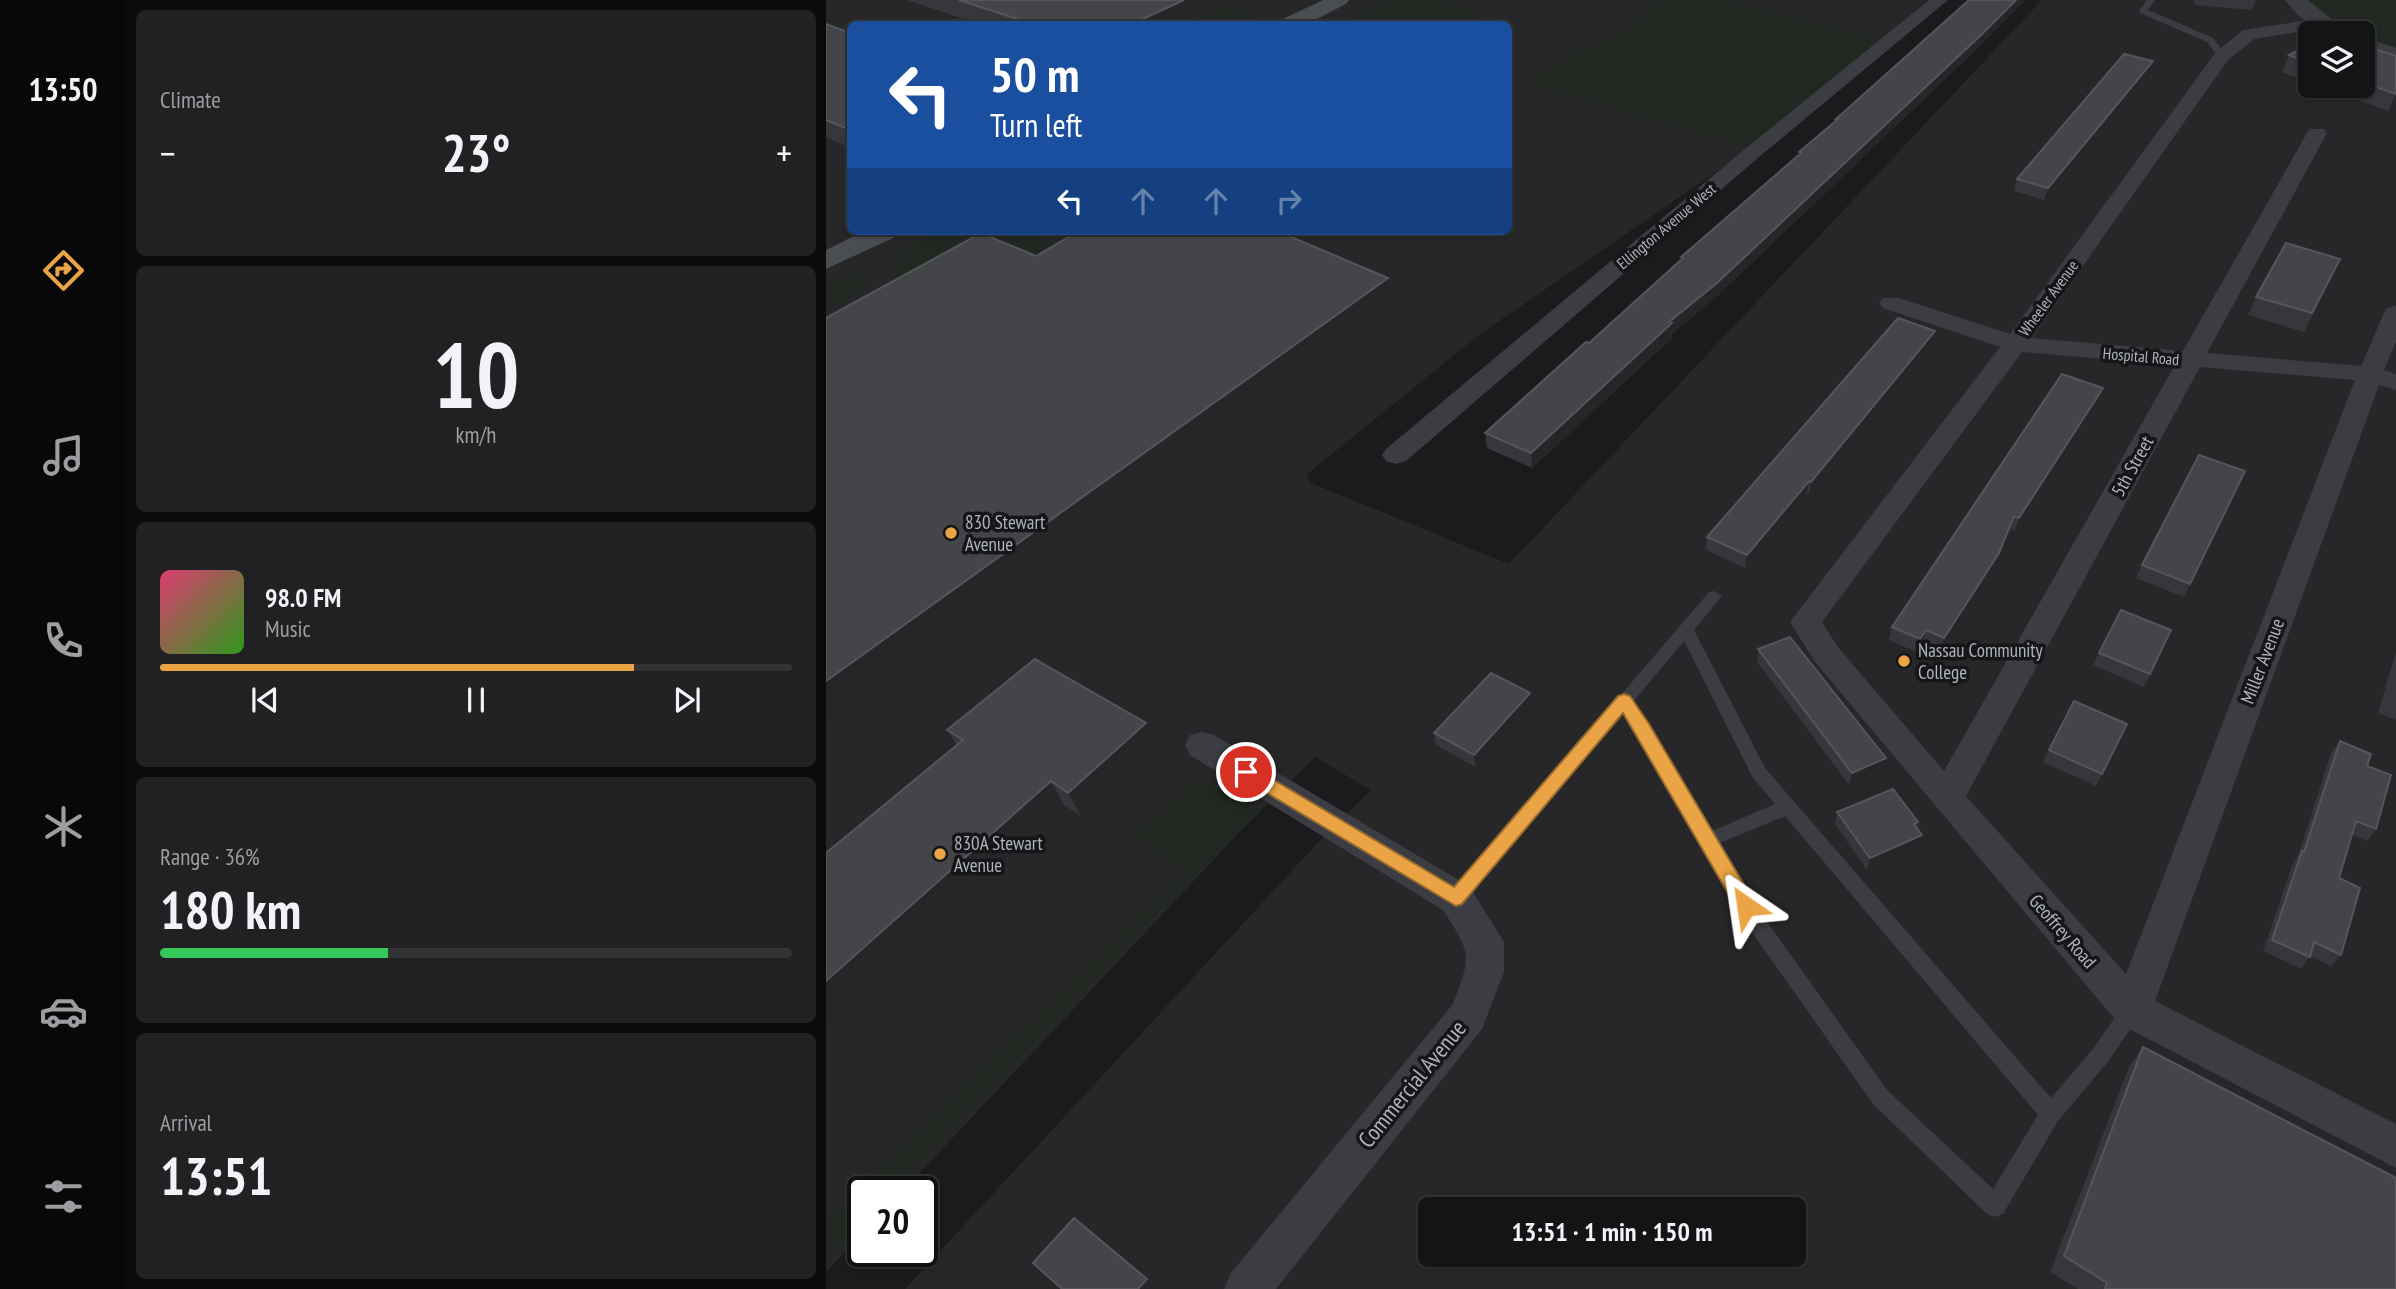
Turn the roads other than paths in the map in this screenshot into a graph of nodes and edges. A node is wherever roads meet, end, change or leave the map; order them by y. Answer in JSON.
{"nodes":[{"id":1,"x":1339,"y":0,"type":"edge"},
{"id":2,"x":1939,"y":0,"type":"edge"},
{"id":3,"x":2151,"y":0,"type":"edge"},
{"id":4,"x":2295,"y":0,"type":"edge"},
{"id":5,"x":1297,"y":21,"type":"edge"},
{"id":6,"x":2323,"y":21,"type":"edge"},
{"id":7,"x":2298,"y":30,"type":"edge"},
{"id":8,"x":2375,"y":48,"type":"edge"},
{"id":9,"x":2396,"y":55,"type":"edge"},
{"id":10,"x":2222,"y":57,"type":"junction"},
{"id":11,"x":2317,"y":133,"type":"dead end"},
{"id":12,"x":877,"y":235,"type":"edge"},
{"id":13,"x":826,"y":261,"type":"edge"},
{"id":14,"x":1891,"y":303,"type":"dead end"},
{"id":15,"x":2396,"y":313,"type":"edge"},
{"id":16,"x":2015,"y":344,"type":"junction"},
{"id":17,"x":2190,"y":361,"type":"junction"},
{"id":18,"x":2383,"y":378,"type":"edge"},
{"id":19,"x":1396,"y":455,"type":"dead end"},
{"id":20,"x":1714,"y":596,"type":"dead end"},
{"id":21,"x":1805,"y":622,"type":"joint"},
{"id":22,"x":1686,"y":629,"type":"junction"},
{"id":23,"x":1624,"y":701,"type":"junction"},
{"id":24,"x":1202,"y":746,"type":"dead end"},
{"id":25,"x":1947,"y":798,"type":"junction"},
{"id":26,"x":1787,"y":807,"type":"junction"},
{"id":27,"x":1707,"y":841,"type":"junction"},
{"id":28,"x":1456,"y":898,"type":"junction"},
{"id":29,"x":2132,"y":1010,"type":"junction"},
{"id":30,"x":2051,"y":1114,"type":"junction"},
{"id":31,"x":2396,"y":1147,"type":"edge"},
{"id":32,"x":1247,"y":1289,"type":"edge"}],
"edges":[{"from":1,"to":5,"type":"main road"},
{"from":2,"to":19,"type":"street","name":"Ellington Avenue West"},
{"from":3,"to":10,"type":"lane"},
{"from":4,"to":6,"type":"street"},
{"from":7,"to":10,"type":"street","name":"Wheeler Avenue"},
{"from":8,"to":9,"type":"street"},
{"from":10,"to":16,"type":"street","name":"Wheeler Avenue"},
{"from":11,"to":17,"type":"street","name":"5th Street"},
{"from":12,"to":13,"type":"main road"},
{"from":14,"to":16,"type":"street","name":"Hospital Road"},
{"from":15,"to":18,"type":"street","name":"Miller Avenue"},
{"from":16,"to":17,"type":"street","name":"Hospital Road"},
{"from":16,"to":21,"type":"street","name":"Wheeler Avenue"},
{"from":17,"to":18,"type":"street","name":"Hospital Road"},
{"from":17,"to":25,"type":"street","name":"5th Street"},
{"from":18,"to":29,"type":"street","name":"Miller Avenue"},
{"from":20,"to":22,"type":"lane"},
{"from":21,"to":25,"type":"street","name":"Geoffrey Road"},
{"from":22,"to":23,"type":"lane"},
{"from":22,"to":26,"type":"lane"},
{"from":23,"to":27,"type":"lane"},
{"from":23,"to":28,"type":"lane"},
{"from":24,"to":28,"type":"street","name":"Commercial Avenue"},
{"from":25,"to":29,"type":"street","name":"Geoffrey Road"},
{"from":26,"to":27,"type":"lane"},
{"from":26,"to":30,"type":"lane"},
{"from":27,"to":30,"type":"lane"},
{"from":28,"to":32,"type":"street","name":"Commercial Avenue"},
{"from":29,"to":30,"type":"lane"},
{"from":29,"to":31,"type":"street","name":"Geoffrey Road"}]}
